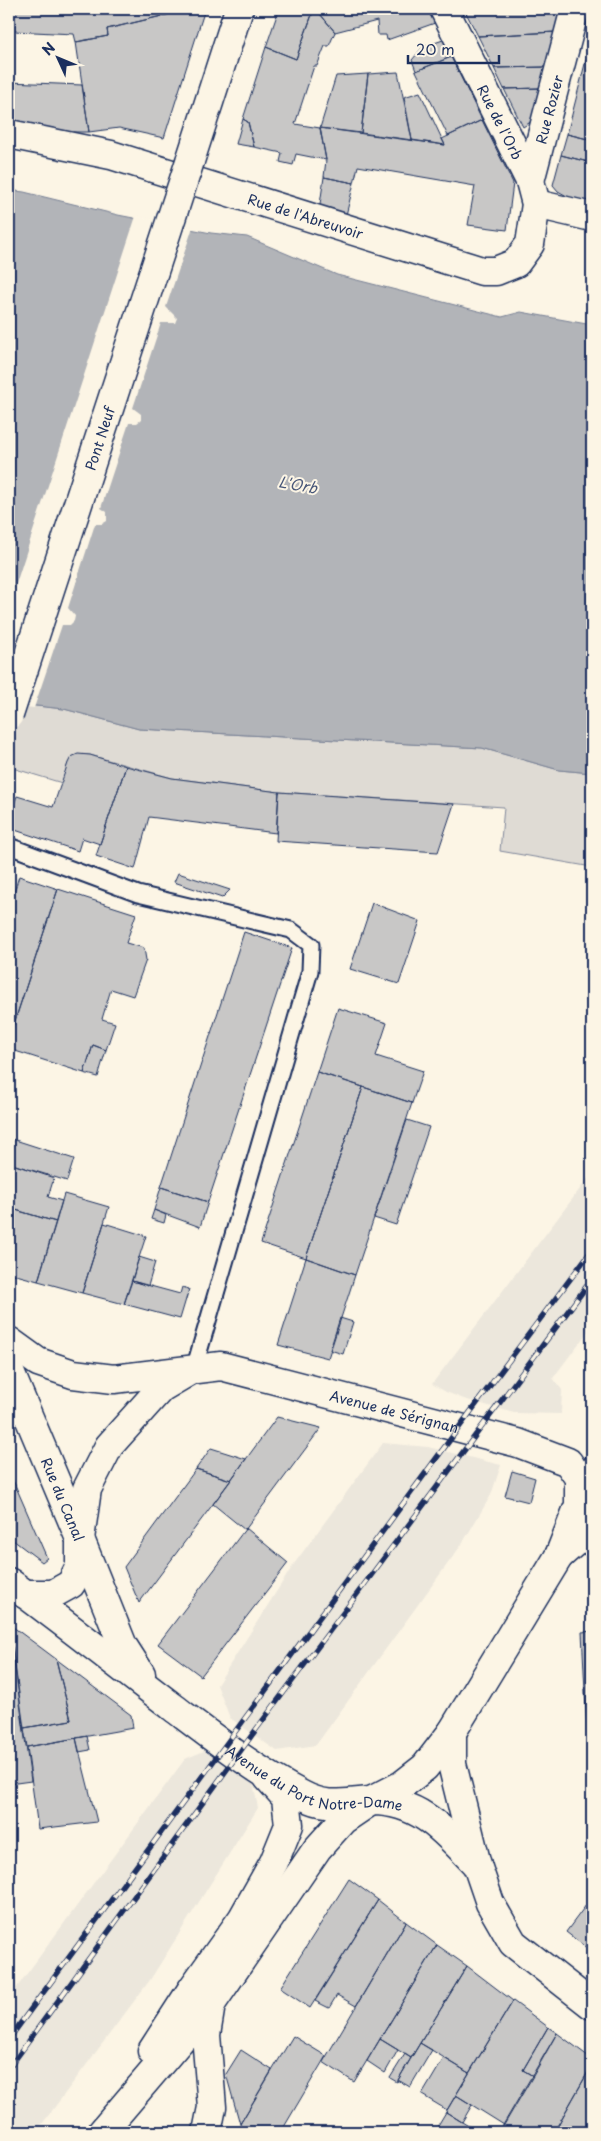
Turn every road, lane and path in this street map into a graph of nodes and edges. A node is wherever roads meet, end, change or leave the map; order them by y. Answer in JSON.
{"nodes":[{"id":1,"x":239,"y":9,"type":"edge"},
{"id":2,"x":444,"y":9,"type":"edge"},
{"id":3,"x":575,"y":9,"type":"edge"},
{"id":4,"x":9,"y":134,"type":"edge"},
{"id":5,"x":533,"y":192,"type":"junction"},
{"id":6,"x":592,"y":217,"type":"edge"},
{"id":7,"x":9,"y":716,"type":"edge"},
{"id":8,"x":9,"y":846,"type":"edge"},
{"id":9,"x":9,"y":1341,"type":"edge"},
{"id":10,"x":194,"y":1368,"type":"junction"},
{"id":11,"x":9,"y":1370,"type":"edge"},
{"id":12,"x":584,"y":1468,"type":"edge"},
{"id":13,"x":592,"y":1526,"type":"edge"},
{"id":14,"x":80,"y":1539,"type":"junction"},
{"id":15,"x":559,"y":1556,"type":"junction"},
{"id":16,"x":17,"y":1588,"type":"edge"},
{"id":17,"x":151,"y":1690,"type":"junction"},
{"id":18,"x":452,"y":1732,"type":"junction"},
{"id":19,"x":263,"y":1773,"type":"junction"},
{"id":20,"x":371,"y":1801,"type":"junction"},
{"id":21,"x":477,"y":1865,"type":"junction"},
{"id":22,"x":210,"y":2004,"type":"junction"},
{"id":23,"x":592,"y":2005,"type":"edge"},
{"id":24,"x":210,"y":2124,"type":"edge"},
{"id":25,"x":101,"y":2132,"type":"edge"}],
"edges":[{"from":1,"to":7,"type":"main road","name":"Pont Neuf","bridge":true},
{"from":2,"to":5,"type":"main road","name":"Rue de l'Orb"},
{"from":3,"to":5,"type":"main road","name":"Rue Rozier"},
{"from":4,"to":5,"type":"main road","name":"Rue de l'Abreuvoir"},
{"from":5,"to":6,"type":"main road"},
{"from":8,"to":10,"type":"lane"},
{"from":9,"to":10,"type":"main road","name":"Avenue de Sérignan"},
{"from":10,"to":12,"type":"main road","name":"Avenue de Sérignan"},
{"from":10,"to":14,"type":"main road","name":"Avenue de Sérignan"},
{"from":11,"to":14,"type":"main road","name":"Rue du Canal"},
{"from":12,"to":15,"type":"main road"},
{"from":13,"to":15,"type":"main road"},
{"from":14,"to":16,"type":"main road","name":"Rue du Canal"},
{"from":14,"to":17,"type":"main road","name":"Avenue du Port Notre-Dame"},
{"from":15,"to":18,"type":"main road"},
{"from":16,"to":17,"type":"main road","name":"Avenue du Port Notre-Dame"},
{"from":17,"to":19,"type":"main road","name":"Avenue du Port Notre-Dame"},
{"from":18,"to":20,"type":"main road"},
{"from":18,"to":21,"type":"main road","name":"Avenue du Port Notre-Dame"},
{"from":19,"to":20,"type":"main road","name":"Avenue du Port Notre-Dame"},
{"from":19,"to":25,"type":"main road"},
{"from":20,"to":21,"type":"main road","name":"Avenue du Port Notre-Dame"},
{"from":20,"to":22,"type":"main road"},
{"from":21,"to":23,"type":"main road","name":"Avenue du Port Notre-Dame"},
{"from":22,"to":24,"type":"main road"},
{"from":22,"to":25,"type":"main road"}]}
